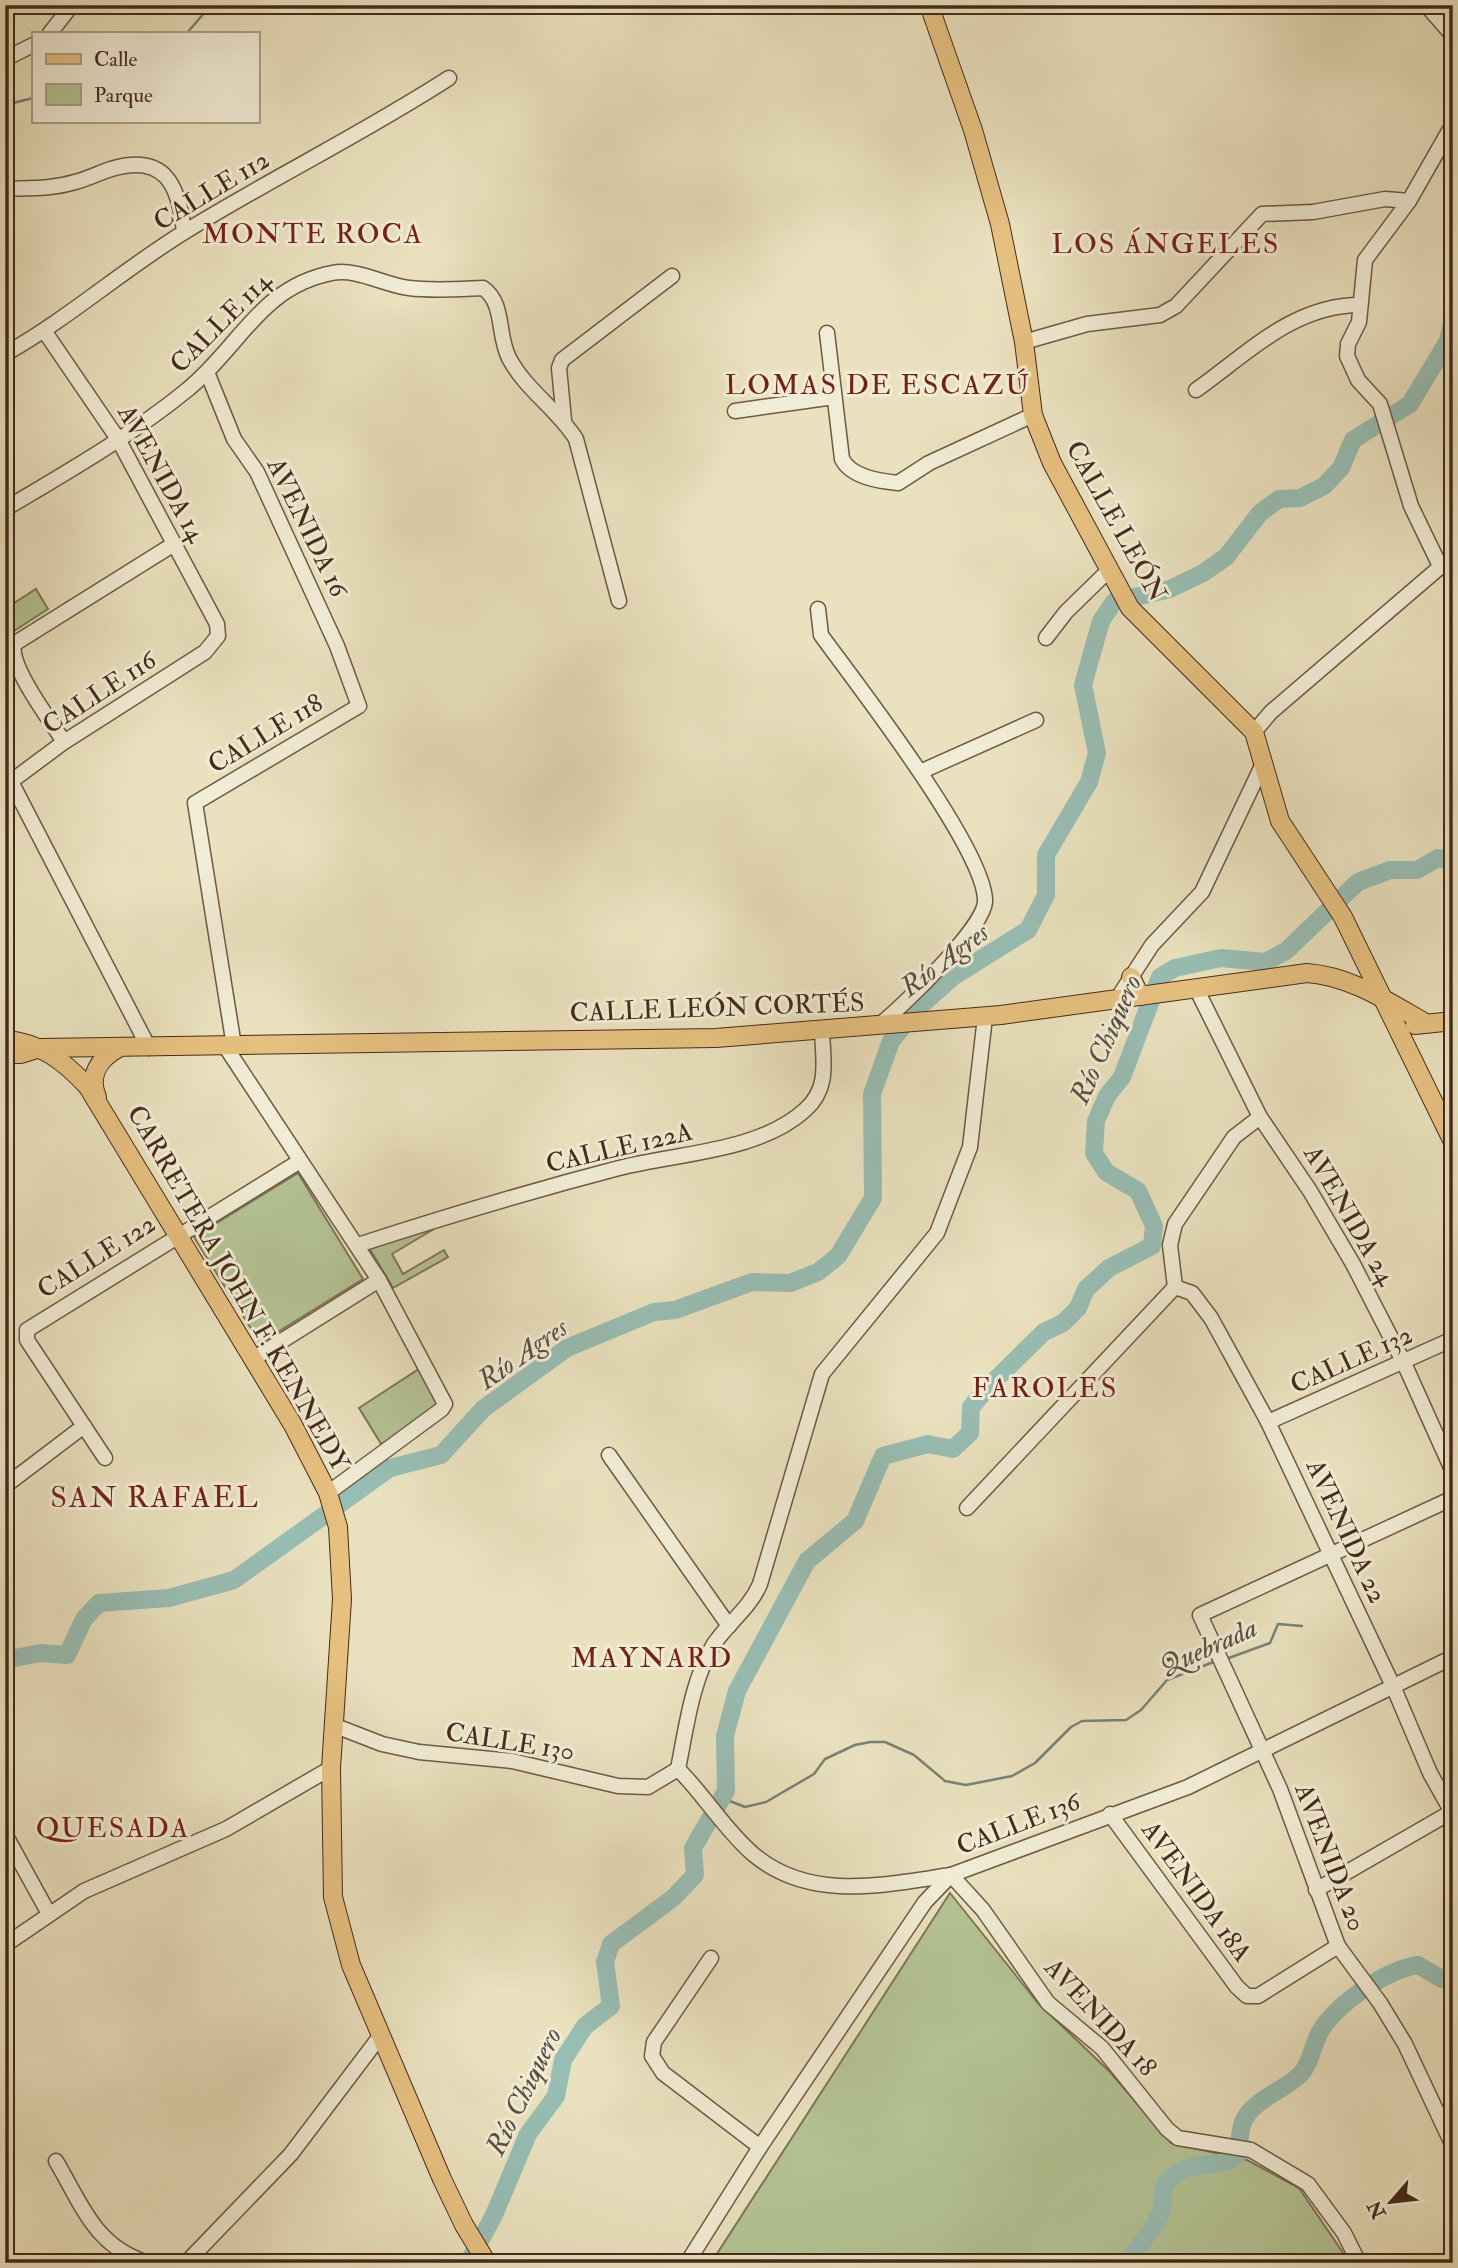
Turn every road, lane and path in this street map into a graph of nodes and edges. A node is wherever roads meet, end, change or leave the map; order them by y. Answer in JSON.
{"nodes":[{"id":1,"x":72,"y":5,"type":"edge"},
{"id":2,"x":929,"y":5,"type":"edge"},
{"id":3,"x":1426,"y":5,"type":"edge"},
{"id":4,"x":51,"y":32,"type":"edge"},
{"id":5,"x":1453,"y":36,"type":"edge"},
{"id":6,"x":32,"y":46,"type":"edge"},
{"id":7,"x":5,"y":60,"type":"edge"},
{"id":8,"x":449,"y":78,"type":"dead end"},
{"id":9,"x":1453,"y":124,"type":"edge"},
{"id":10,"x":5,"y":189,"type":"edge"},
{"id":11,"x":1409,"y":201,"type":"junction"},
{"id":12,"x":184,"y":232,"type":"junction"},
{"id":13,"x":673,"y":276,"type":"dead end"},
{"id":14,"x":1360,"y":305,"type":"junction"},
{"id":15,"x":45,"y":332,"type":"junction"},
{"id":16,"x":827,"y":333,"type":"dead end"},
{"id":17,"x":1024,"y":342,"type":"junction"},
{"id":18,"x":5,"y":354,"type":"edge"},
{"id":19,"x":207,"y":372,"type":"junction"},
{"id":20,"x":1196,"y":390,"type":"dead end"},
{"id":21,"x":834,"y":397,"type":"junction"},
{"id":22,"x":735,"y":411,"type":"dead end"},
{"id":23,"x":1033,"y":415,"type":"junction"},
{"id":24,"x":564,"y":419,"type":"junction"},
{"id":25,"x":118,"y":439,"type":"junction"},
{"id":26,"x":5,"y":509,"type":"edge"},
{"id":27,"x":174,"y":544,"type":"junction"},
{"id":28,"x":1453,"y":556,"type":"edge"},
{"id":29,"x":1440,"y":566,"type":"junction"},
{"id":30,"x":1108,"y":570,"type":"junction"},
{"id":31,"x":619,"y":601,"type":"dead end"},
{"id":32,"x":818,"y":609,"type":"dead end"},
{"id":33,"x":1046,"y":638,"type":"dead end"},
{"id":34,"x":213,"y":645,"type":"joint"},
{"id":35,"x":359,"y":706,"type":"joint"},
{"id":36,"x":1036,"y":720,"type":"dead end"},
{"id":37,"x":1254,"y":732,"type":"junction"},
{"id":38,"x":64,"y":742,"type":"junction"},
{"id":39,"x":1262,"y":766,"type":"junction"},
{"id":40,"x":920,"y":772,"type":"junction"},
{"id":41,"x":9,"y":775,"type":"edge"},
{"id":42,"x":1373,"y":974,"type":"junction"},
{"id":43,"x":1131,"y":977,"type":"junction"},
{"id":44,"x":1357,"y":987,"type":"junction"},
{"id":45,"x":1196,"y":988,"type":"junction"},
{"id":46,"x":1148,"y":995,"type":"junction"},
{"id":47,"x":1117,"y":999,"type":"junction"},
{"id":48,"x":1386,"y":999,"type":"junction"},
{"id":49,"x":985,"y":1017,"type":"junction"},
{"id":50,"x":1453,"y":1021,"type":"edge"},
{"id":51,"x":1424,"y":1022,"type":"junction"},
{"id":52,"x":884,"y":1026,"type":"junction"},
{"id":53,"x":822,"y":1031,"type":"junction"},
{"id":54,"x":5,"y":1040,"type":"edge"},
{"id":55,"x":1405,"y":1042,"type":"junction"},
{"id":56,"x":229,"y":1046,"type":"junction"},
{"id":57,"x":40,"y":1048,"type":"junction"},
{"id":58,"x":149,"y":1048,"type":"junction"},
{"id":59,"x":117,"y":1049,"type":"junction"},
{"id":60,"x":13,"y":1054,"type":"edge"},
{"id":61,"x":74,"y":1072,"type":"junction"},
{"id":62,"x":100,"y":1104,"type":"junction"},
{"id":63,"x":1260,"y":1118,"type":"junction"},
{"id":64,"x":1453,"y":1142,"type":"edge"},
{"id":65,"x":300,"y":1161,"type":"junction"},
{"id":66,"x":177,"y":1235,"type":"junction"},
{"id":67,"x":358,"y":1245,"type":"junction"},
{"id":68,"x":379,"y":1280,"type":"junction"},
{"id":69,"x":1175,"y":1287,"type":"junction"},
{"id":70,"x":1453,"y":1339,"type":"edge"},
{"id":71,"x":253,"y":1359,"type":"junction"},
{"id":72,"x":1404,"y":1363,"type":"junction"},
{"id":73,"x":1268,"y":1422,"type":"junction"},
{"id":74,"x":84,"y":1426,"type":"junction"},
{"id":75,"x":609,"y":1455,"type":"dead end"},
{"id":76,"x":105,"y":1458,"type":"dead end"},
{"id":77,"x":1453,"y":1472,"type":"edge"},
{"id":78,"x":5,"y":1486,"type":"edge"},
{"id":79,"x":330,"y":1498,"type":"junction"},
{"id":80,"x":1453,"y":1498,"type":"edge"},
{"id":81,"x":967,"y":1508,"type":"dead end"},
{"id":82,"x":1331,"y":1554,"type":"junction"},
{"id":83,"x":729,"y":1626,"type":"junction"},
{"id":84,"x":1453,"y":1657,"type":"edge"},
{"id":85,"x":1393,"y":1686,"type":"junction"},
{"id":86,"x":333,"y":1724,"type":"junction"},
{"id":87,"x":1261,"y":1749,"type":"junction"},
{"id":88,"x":331,"y":1768,"type":"junction"},
{"id":89,"x":678,"y":1769,"type":"junction"},
{"id":90,"x":1452,"y":1812,"type":"edge"},
{"id":91,"x":1110,"y":1814,"type":"junction"},
{"id":92,"x":5,"y":1834,"type":"edge"},
{"id":93,"x":951,"y":1875,"type":"junction"},
{"id":94,"x":911,"y":1881,"type":"junction"},
{"id":95,"x":1316,"y":1890,"type":"junction"},
{"id":96,"x":925,"y":1902,"type":"junction"},
{"id":97,"x":49,"y":1914,"type":"junction"},
{"id":98,"x":5,"y":1945,"type":"edge"},
{"id":99,"x":1338,"y":1946,"type":"junction"},
{"id":100,"x":710,"y":1958,"type":"dead end"},
{"id":101,"x":381,"y":2035,"type":"junction"},
{"id":102,"x":1447,"y":2113,"type":"edge"},
{"id":103,"x":1453,"y":2146,"type":"edge"},
{"id":104,"x":760,"y":2147,"type":"junction"},
{"id":105,"x":56,"y":2161,"type":"dead end"},
{"id":106,"x":487,"y":2262,"type":"edge"},
{"id":107,"x":148,"y":2263,"type":"edge"},
{"id":108,"x":186,"y":2263,"type":"edge"},
{"id":109,"x":687,"y":2263,"type":"edge"},
{"id":110,"x":1359,"y":2263,"type":"edge"}],
"edges":[{"from":1,"to":4,"type":"street"},
{"from":2,"to":17,"type":"main road","name":"CALLE LEÓN"},
{"from":3,"to":5,"type":"street"},
{"from":6,"to":7,"type":"street"},
{"from":8,"to":12,"type":"street","name":"CALLE 112"},
{"from":9,"to":11,"type":"street"},
{"from":10,"to":12,"type":"street"},
{"from":11,"to":14,"type":"street"},
{"from":11,"to":17,"type":"street"},
{"from":12,"to":15,"type":"street","name":"CALLE 112"},
{"from":13,"to":24,"type":"street"},
{"from":14,"to":20,"type":"street"},
{"from":14,"to":29,"type":"street"},
{"from":15,"to":18,"type":"street","name":"CALLE 112"},
{"from":15,"to":25,"type":"street","name":"AVENIDA 14"},
{"from":16,"to":21,"type":"street"},
{"from":17,"to":23,"type":"main road","name":"CALLE LEÓN"},
{"from":19,"to":24,"type":"street","name":"CALLE 114"},
{"from":19,"to":25,"type":"street","name":"CALLE 114"},
{"from":19,"to":35,"type":"street","name":"AVENIDA 16"},
{"from":21,"to":22,"type":"street"},
{"from":21,"to":23,"type":"street"},
{"from":23,"to":30,"type":"main road","name":"CALLE LEÓN"},
{"from":24,"to":31,"type":"street"},
{"from":25,"to":26,"type":"street","name":"CALLE 114"},
{"from":25,"to":27,"type":"street","name":"AVENIDA 14"},
{"from":27,"to":34,"type":"street","name":"AVENIDA 14"},
{"from":27,"to":38,"type":"street"},
{"from":28,"to":29,"type":"street"},
{"from":29,"to":37,"type":"street"},
{"from":30,"to":33,"type":"street"},
{"from":30,"to":37,"type":"main road","name":"CALLE LEÓN"},
{"from":32,"to":40,"type":"street"},
{"from":34,"to":38,"type":"street","name":"CALLE 116"},
{"from":35,"to":56,"type":"street","name":"CALLE 118"},
{"from":36,"to":40,"type":"street"},
{"from":37,"to":39,"type":"main road"},
{"from":38,"to":41,"type":"street","name":"CALLE 116"},
{"from":39,"to":42,"type":"main road"},
{"from":39,"to":43,"type":"street"},
{"from":40,"to":52,"type":"street"},
{"from":41,"to":58,"type":"street"},
{"from":42,"to":44,"type":"main road"},
{"from":42,"to":48,"type":"main road"},
{"from":43,"to":46,"type":"main road"},
{"from":43,"to":47,"type":"street"},
{"from":44,"to":45,"type":"main road","name":"CALLE LEÓN CORTÉS"},
{"from":44,"to":48,"type":"main road","name":"CALLE LEÓN CORTÉS"},
{"from":45,"to":46,"type":"main road","name":"CALLE LEÓN CORTÉS"},
{"from":45,"to":63,"type":"street","name":"AVENIDA 24"},
{"from":46,"to":47,"type":"main road","name":"CALLE LEÓN CORTÉS"},
{"from":47,"to":49,"type":"main road","name":"CALLE LEÓN CORTÉS"},
{"from":48,"to":51,"type":"main road","name":"CALLE LEÓN CORTÉS"},
{"from":48,"to":55,"type":"main road"},
{"from":49,"to":52,"type":"main road","name":"CALLE LEÓN CORTÉS"},
{"from":49,"to":83,"type":"street"},
{"from":50,"to":51,"type":"main road"},
{"from":51,"to":55,"type":"main road"},
{"from":52,"to":53,"type":"main road","name":"CALLE LEÓN CORTÉS"},
{"from":53,"to":56,"type":"main road","name":"CALLE LEÓN CORTÉS"},
{"from":53,"to":67,"type":"street","name":"CALLE 122A"},
{"from":54,"to":57,"type":"main road","name":"CALLE LEÓN CORTÉS"},
{"from":55,"to":64,"type":"main road"},
{"from":56,"to":58,"type":"main road","name":"CALLE LEÓN CORTÉS"},
{"from":56,"to":65,"type":"street"},
{"from":57,"to":59,"type":"main road","name":"CALLE LEÓN CORTÉS"},
{"from":57,"to":60,"type":"main road","name":"CALLE LEÓN CORTÉS"},
{"from":57,"to":61,"type":"main road","name":"CARRETERA JOHN F. KENNEDY"},
{"from":58,"to":59,"type":"main road","name":"CALLE LEÓN CORTÉS"},
{"from":59,"to":62,"type":"main road"},
{"from":60,"to":61,"type":"main road"},
{"from":61,"to":62,"type":"main road","name":"CARRETERA JOHN F. KENNEDY"},
{"from":62,"to":66,"type":"main road","name":"CARRETERA JOHN F. KENNEDY"},
{"from":63,"to":69,"type":"street"},
{"from":63,"to":72,"type":"street","name":"AVENIDA 24"},
{"from":65,"to":66,"type":"street","name":"CALLE 122"},
{"from":65,"to":67,"type":"street"},
{"from":66,"to":71,"type":"main road","name":"CARRETERA JOHN F. KENNEDY"},
{"from":66,"to":74,"type":"street","name":"CALLE 122"},
{"from":67,"to":68,"type":"street"},
{"from":68,"to":71,"type":"street"},
{"from":68,"to":79,"type":"street"},
{"from":69,"to":73,"type":"street","name":"AVENIDA 22"},
{"from":69,"to":81,"type":"street"},
{"from":70,"to":72,"type":"street","name":"CALLE 132"},
{"from":71,"to":79,"type":"main road","name":"CARRETERA JOHN F. KENNEDY"},
{"from":72,"to":73,"type":"street","name":"CALLE 132"},
{"from":72,"to":77,"type":"street","name":"AVENIDA 24"},
{"from":73,"to":82,"type":"street","name":"AVENIDA 22"},
{"from":74,"to":76,"type":"street"},
{"from":74,"to":78,"type":"street"},
{"from":75,"to":83,"type":"street"},
{"from":79,"to":86,"type":"main road","name":"CARRETERA JOHN F. KENNEDY"},
{"from":80,"to":82,"type":"street"},
{"from":82,"to":85,"type":"street","name":"AVENIDA 22"},
{"from":82,"to":87,"type":"street","name":"AVENIDA 20"},
{"from":83,"to":89,"type":"street"},
{"from":84,"to":85,"type":"street","name":"CALLE 136"},
{"from":85,"to":87,"type":"street","name":"CALLE 136"},
{"from":85,"to":90,"type":"street","name":"AVENIDA 22"},
{"from":86,"to":88,"type":"main road","name":"CARRETERA JOHN F. KENNEDY"},
{"from":86,"to":89,"type":"street","name":"CALLE 130"},
{"from":87,"to":91,"type":"street","name":"CALLE 136"},
{"from":87,"to":95,"type":"street","name":"AVENIDA 20"},
{"from":88,"to":97,"type":"street"},
{"from":88,"to":101,"type":"main road","name":"CARRETERA JOHN F. KENNEDY"},
{"from":89,"to":94,"type":"street"},
{"from":90,"to":95,"type":"street"},
{"from":91,"to":93,"type":"street","name":"CALLE 136"},
{"from":91,"to":99,"type":"street","name":"AVENIDA 18A"},
{"from":92,"to":97,"type":"street"},
{"from":93,"to":94,"type":"street"},
{"from":93,"to":96,"type":"street","name":"CALLE 136"},
{"from":93,"to":110,"type":"street","name":"AVENIDA 18"},
{"from":94,"to":96,"type":"street"},
{"from":95,"to":99,"type":"street","name":"AVENIDA 20"},
{"from":96,"to":104,"type":"street","name":"CALLE 136"},
{"from":97,"to":98,"type":"street"},
{"from":99,"to":102,"type":"street","name":"AVENIDA 20"},
{"from":100,"to":104,"type":"street"},
{"from":101,"to":106,"type":"main road","name":"CARRETERA JOHN F. KENNEDY"},
{"from":101,"to":108,"type":"street"},
{"from":102,"to":103,"type":"street","name":"AVENIDA 20"},
{"from":104,"to":109,"type":"street","name":"CALLE 136"},
{"from":105,"to":107,"type":"street"}]}
